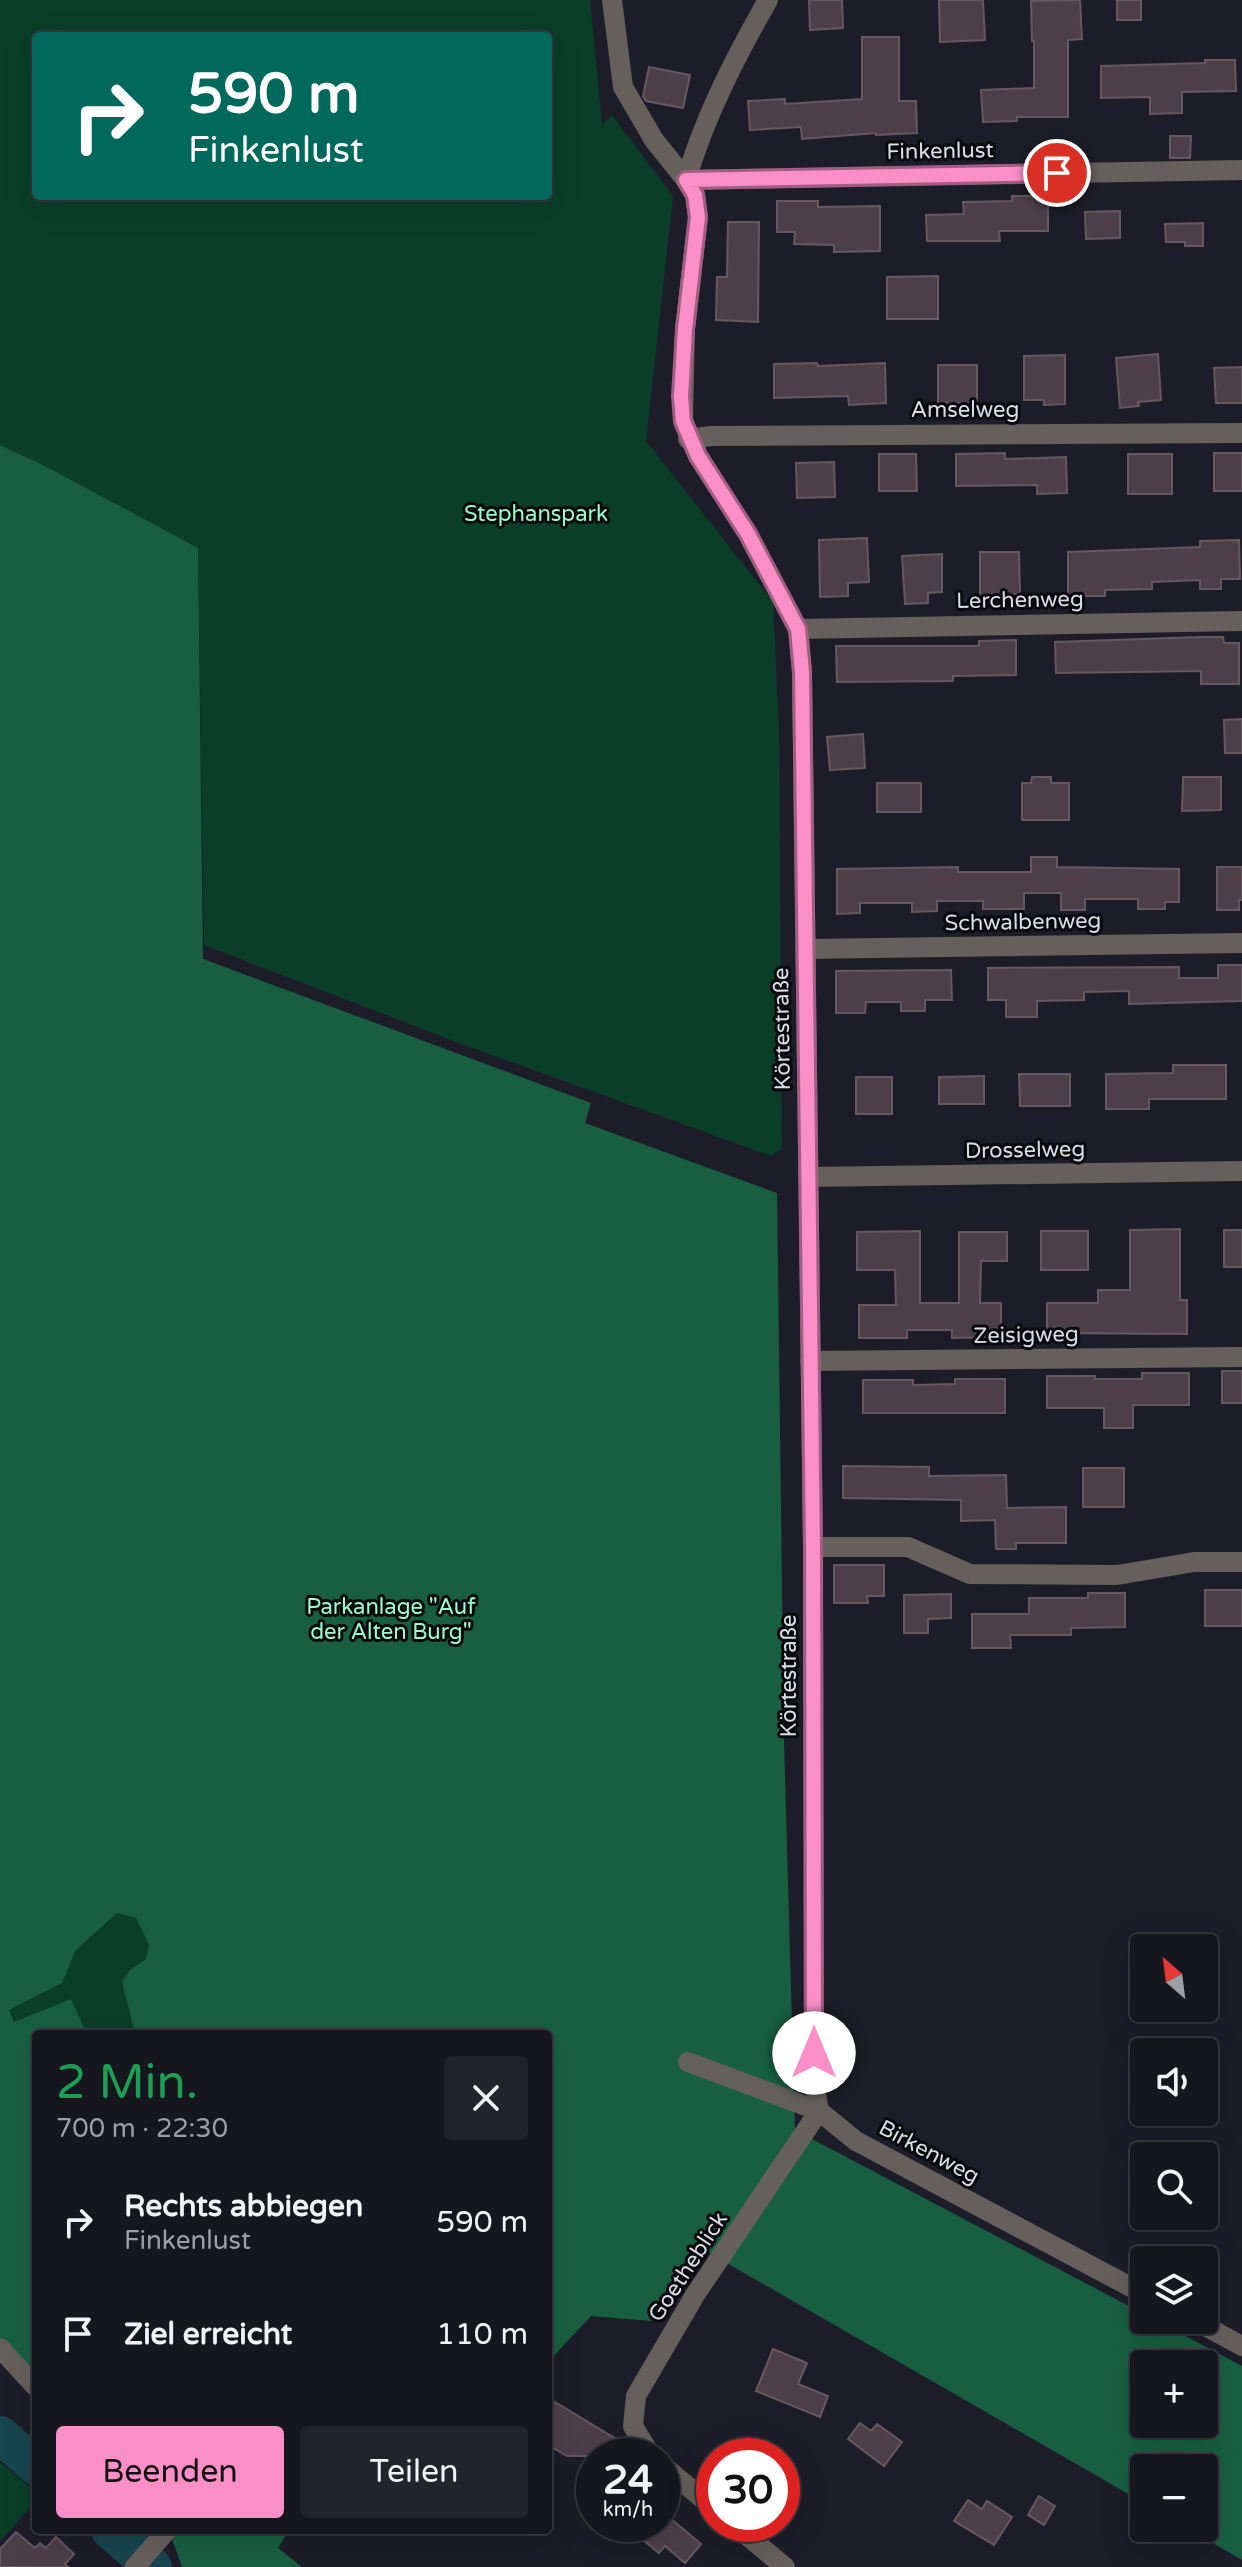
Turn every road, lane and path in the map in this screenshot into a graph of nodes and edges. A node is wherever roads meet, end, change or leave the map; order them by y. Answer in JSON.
{"nodes":[{"id":1,"x":612,"y":0,"type":"edge"},
{"id":2,"x":768,"y":0,"type":"edge"},
{"id":3,"x":1242,"y":170,"type":"edge"},
{"id":4,"x":686,"y":180,"type":"junction"},
{"id":5,"x":1242,"y":433,"type":"edge"},
{"id":6,"x":688,"y":439,"type":"junction"},
{"id":7,"x":1242,"y":621,"type":"edge"},
{"id":8,"x":798,"y":629,"type":"junction"},
{"id":9,"x":1242,"y":943,"type":"edge"},
{"id":10,"x":805,"y":949,"type":"junction"},
{"id":11,"x":1242,"y":1171,"type":"edge"},
{"id":12,"x":808,"y":1177,"type":"junction"},
{"id":13,"x":1242,"y":1357,"type":"edge"},
{"id":14,"x":810,"y":1361,"type":"junction"},
{"id":15,"x":813,"y":1547,"type":"junction"},
{"id":16,"x":1242,"y":1562,"type":"edge"},
{"id":17,"x":688,"y":2062,"type":"dead end"},
{"id":18,"x":819,"y":2111,"type":"junction"},
{"id":19,"x":1130,"y":2287,"type":"edge"},
{"id":20,"x":1218,"y":2333,"type":"edge"},
{"id":21,"x":1242,"y":2346,"type":"edge"},
{"id":22,"x":0,"y":2348,"type":"edge"},
{"id":23,"x":32,"y":2383,"type":"edge"},
{"id":24,"x":640,"y":2438,"type":"edge"},
{"id":25,"x":680,"y":2480,"type":"edge"},
{"id":26,"x":696,"y":2493,"type":"edge"},
{"id":27,"x":163,"y":2534,"type":"edge"},
{"id":28,"x":755,"y":2542,"type":"edge"},
{"id":29,"x":135,"y":2567,"type":"edge"},
{"id":30,"x":785,"y":2567,"type":"edge"}],
"edges":[{"from":1,"to":4,"type":"street","name":"Körtestraße"},
{"from":2,"to":4,"type":"street"},
{"from":3,"to":4,"type":"street","name":"Finkenlust"},
{"from":4,"to":6,"type":"street","name":"Körtestraße"},
{"from":5,"to":6,"type":"street","name":"Amselweg"},
{"from":6,"to":8,"type":"street","name":"Körtestraße"},
{"from":7,"to":8,"type":"street","name":"Lerchenweg"},
{"from":8,"to":10,"type":"street","name":"Körtestraße"},
{"from":9,"to":10,"type":"street","name":"Schwalbenweg"},
{"from":10,"to":12,"type":"street","name":"Körtestraße"},
{"from":11,"to":12,"type":"street","name":"Drosselweg"},
{"from":12,"to":14,"type":"street","name":"Körtestraße"},
{"from":13,"to":14,"type":"street","name":"Zeisigweg"},
{"from":14,"to":15,"type":"street","name":"Körtestraße"},
{"from":15,"to":16,"type":"street"},
{"from":15,"to":18,"type":"street","name":"Körtestraße"},
{"from":17,"to":18,"type":"street","name":"Birkenweg"},
{"from":18,"to":19,"type":"street","name":"Birkenweg"},
{"from":18,"to":24,"type":"street","name":"Goetheblick"},
{"from":20,"to":21,"type":"street"},
{"from":22,"to":23,"type":"street"},
{"from":25,"to":26,"type":"street"},
{"from":27,"to":29,"type":"street"},
{"from":28,"to":30,"type":"street"}]}
